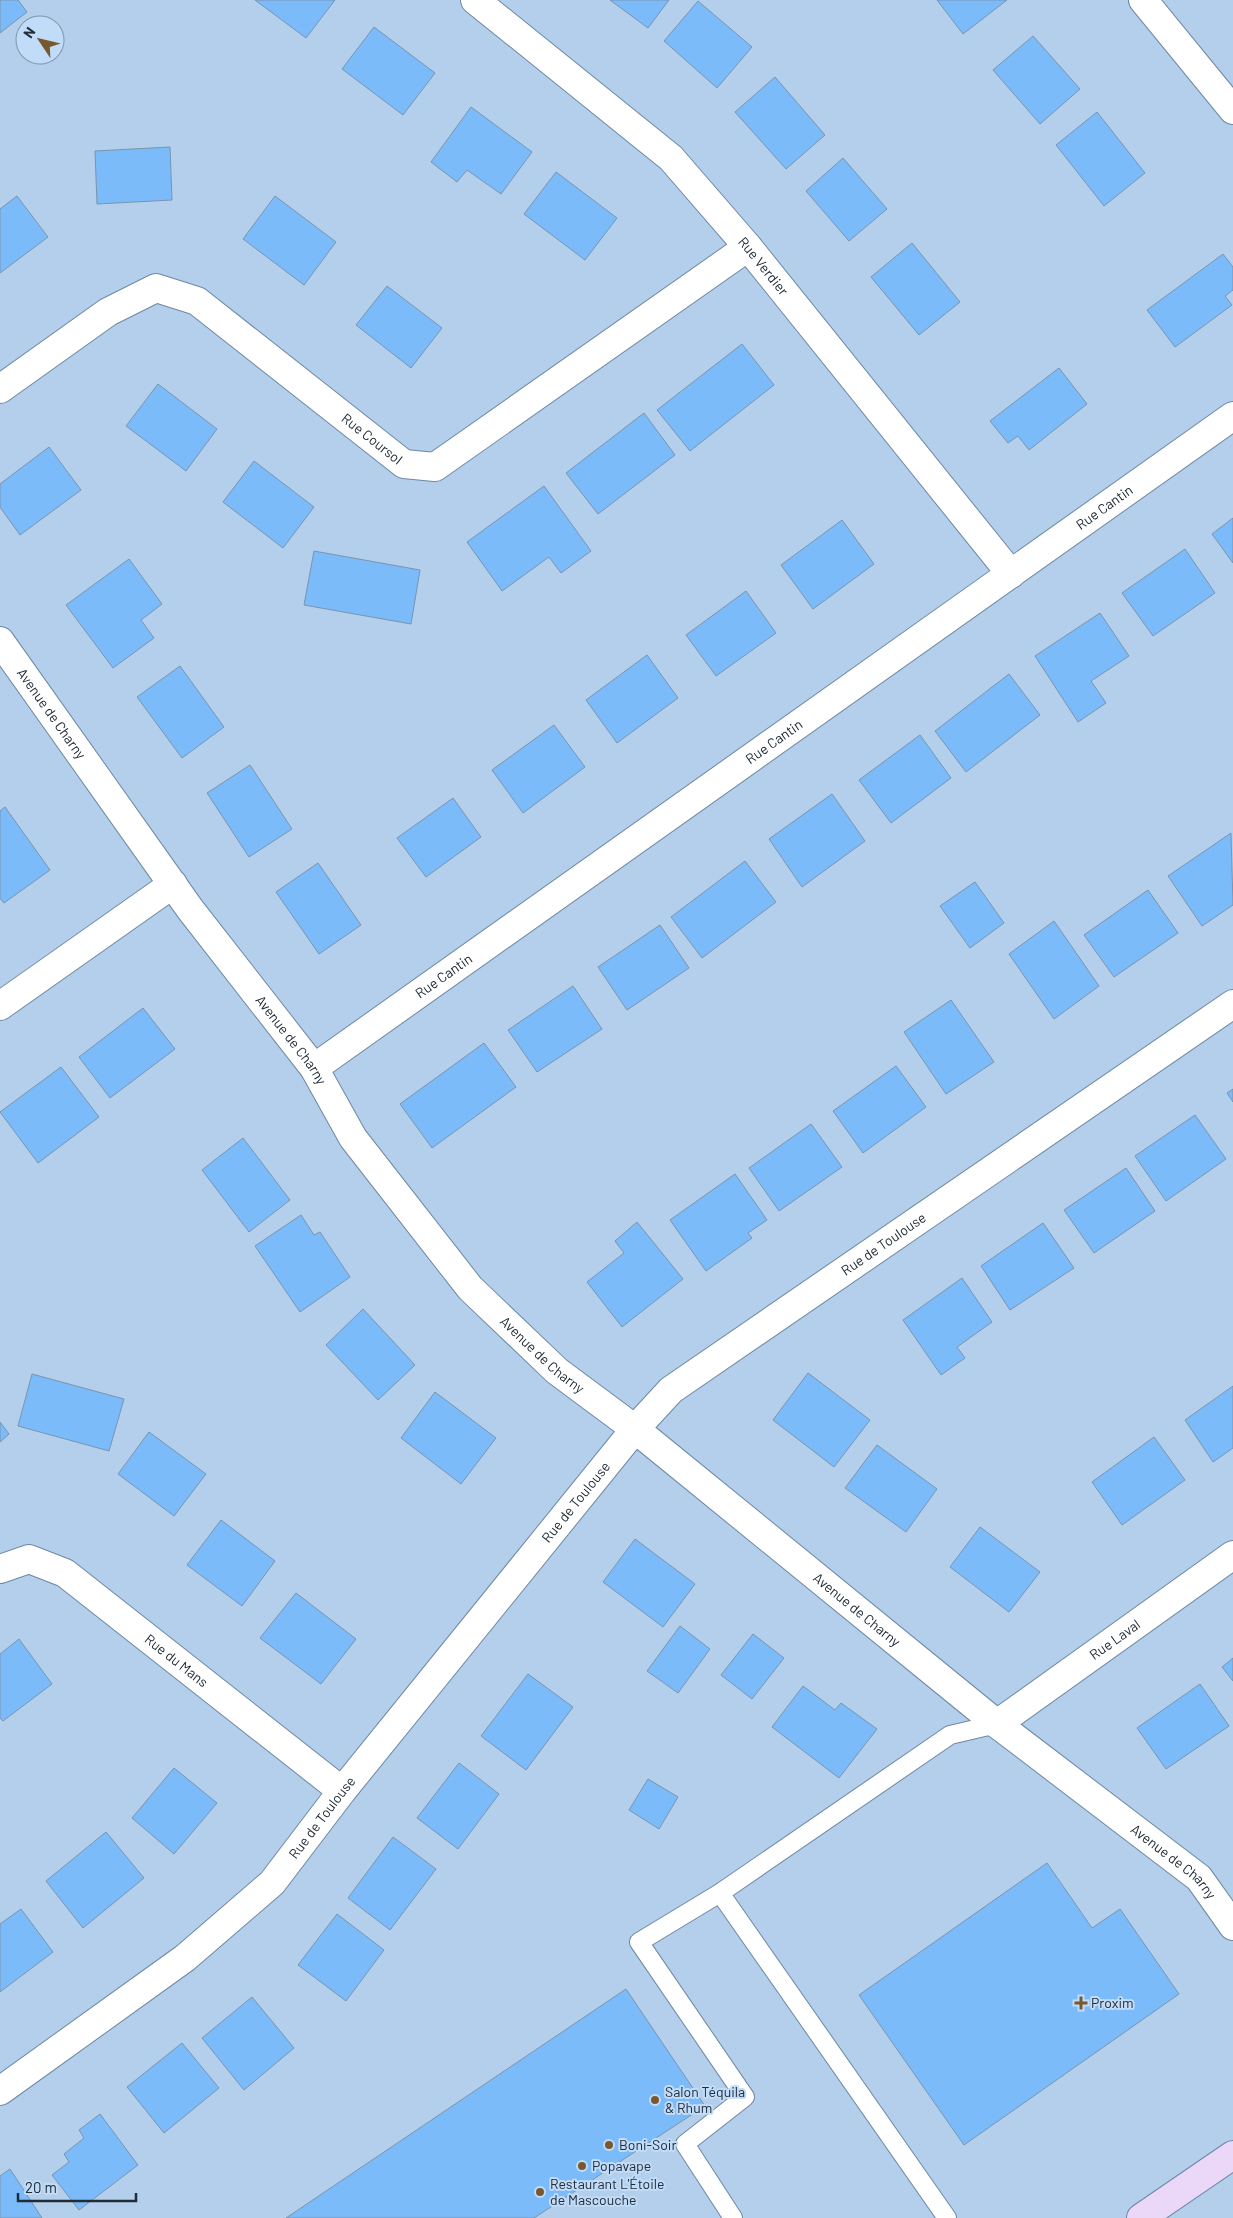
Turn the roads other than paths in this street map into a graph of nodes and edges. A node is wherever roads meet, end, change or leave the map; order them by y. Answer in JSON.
{"nodes":[{"id":1,"x":475,"y":0,"type":"edge"},
{"id":2,"x":1144,"y":0,"type":"edge"},
{"id":3,"x":1233,"y":110,"type":"edge"},
{"id":4,"x":748,"y":247,"type":"junction"},
{"id":5,"x":0,"y":389,"type":"edge"},
{"id":6,"x":1233,"y":416,"type":"edge"},
{"id":7,"x":1011,"y":574,"type":"junction"},
{"id":8,"x":0,"y":641,"type":"edge"},
{"id":9,"x":172,"y":884,"type":"junction"},
{"id":10,"x":1233,"y":1004,"type":"edge"},
{"id":11,"x":0,"y":1006,"type":"edge"},
{"id":12,"x":314,"y":1068,"type":"junction"},
{"id":13,"x":635,"y":1429,"type":"junction"},
{"id":14,"x":1233,"y":1555,"type":"edge"},
{"id":15,"x":0,"y":1569,"type":"edge"},
{"id":16,"x":997,"y":1724,"type":"junction"},
{"id":17,"x":342,"y":1791,"type":"junction"},
{"id":18,"x":720,"y":1894,"type":"junction"},
{"id":19,"x":1233,"y":1926,"type":"edge"},
{"id":20,"x":0,"y":2091,"type":"edge"},
{"id":21,"x":1233,"y":2155,"type":"edge"},
{"id":22,"x":734,"y":2218,"type":"edge"},
{"id":23,"x":947,"y":2218,"type":"edge"},
{"id":24,"x":1141,"y":2218,"type":"edge"}],
"edges":[{"from":1,"to":4,"type":"street","name":"Rue Verdier"},
{"from":2,"to":3,"type":"street"},
{"from":4,"to":5,"type":"street","name":"Rue Coursol"},
{"from":4,"to":7,"type":"street","name":"Rue Verdier"},
{"from":6,"to":7,"type":"street","name":"Rue Cantin"},
{"from":7,"to":12,"type":"street","name":"Rue Cantin"},
{"from":8,"to":9,"type":"street","name":"Avenue de Charny"},
{"from":9,"to":11,"type":"street"},
{"from":9,"to":12,"type":"street","name":"Avenue de Charny"},
{"from":10,"to":13,"type":"street","name":"Rue de Toulouse"},
{"from":12,"to":13,"type":"street","name":"Avenue de Charny"},
{"from":13,"to":16,"type":"street","name":"Avenue de Charny"},
{"from":13,"to":17,"type":"street","name":"Rue de Toulouse"},
{"from":14,"to":16,"type":"street","name":"Rue Laval"},
{"from":15,"to":17,"type":"street","name":"Rue du Mans"},
{"from":16,"to":18,"type":"lane"},
{"from":16,"to":19,"type":"street","name":"Avenue de Charny"},
{"from":17,"to":20,"type":"street","name":"Rue de Toulouse"},
{"from":18,"to":22,"type":"lane"},
{"from":18,"to":23,"type":"lane"},
{"from":21,"to":24,"type":"street"}]}
